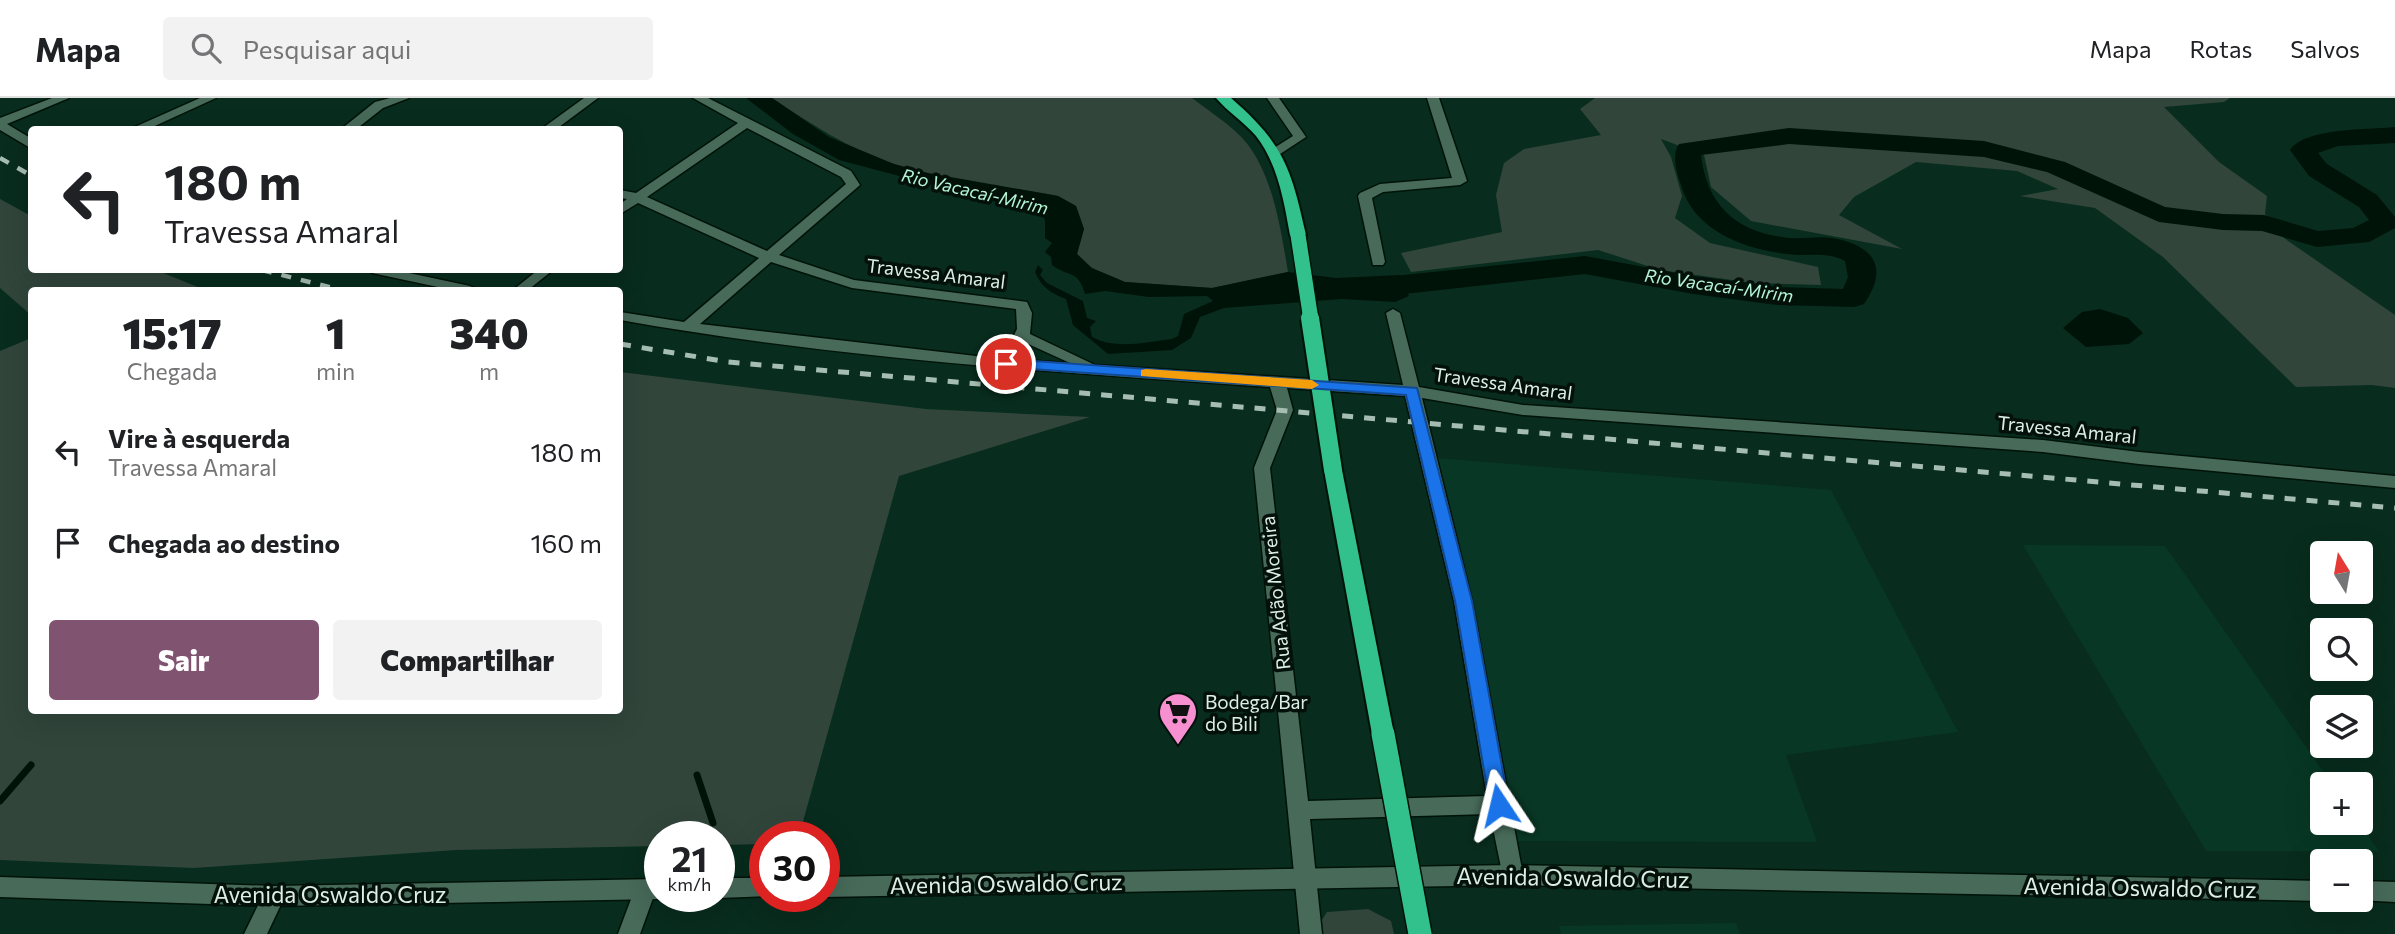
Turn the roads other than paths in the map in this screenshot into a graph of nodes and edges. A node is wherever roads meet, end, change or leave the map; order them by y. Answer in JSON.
{"nodes":[{"id":1,"x":62,"y":98,"type":"edge"},
{"id":2,"x":210,"y":98,"type":"edge"},
{"id":3,"x":363,"y":98,"type":"edge"},
{"id":4,"x":403,"y":98,"type":"edge"},
{"id":5,"x":592,"y":98,"type":"edge"},
{"id":6,"x":699,"y":98,"type":"edge"},
{"id":7,"x":1223,"y":98,"type":"edge"},
{"id":8,"x":1273,"y":98,"type":"edge"},
{"id":9,"x":1433,"y":98,"type":"edge"},
{"id":10,"x":379,"y":105,"type":"junction"},
{"id":11,"x":747,"y":122,"type":"junction"},
{"id":12,"x":0,"y":123,"type":"edge"},
{"id":13,"x":148,"y":124,"type":"junction"},
{"id":14,"x":143,"y":126,"type":"edge"},
{"id":15,"x":153,"y":126,"type":"edge"},
{"id":16,"x":351,"y":126,"type":"edge"},
{"id":17,"x":552,"y":126,"type":"edge"},
{"id":18,"x":28,"y":142,"type":"edge"},
{"id":19,"x":1274,"y":154,"type":"junction"},
{"id":20,"x":627,"y":196,"type":"edge"},
{"id":21,"x":767,"y":256,"type":"junction"},
{"id":22,"x":1378,"y":262,"type":"dead end"},
{"id":23,"x":391,"y":273,"type":"edge"},
{"id":24,"x":542,"y":273,"type":"edge"},
{"id":25,"x":456,"y":287,"type":"edge"},
{"id":26,"x":524,"y":287,"type":"edge"},
{"id":27,"x":1393,"y":313,"type":"dead end"},
{"id":28,"x":623,"y":316,"type":"edge"},
{"id":29,"x":687,"y":327,"type":"junction"},
{"id":30,"x":1023,"y":336,"type":"junction"},
{"id":31,"x":1006,"y":364,"type":"junction"},
{"id":32,"x":1096,"y":370,"type":"junction"},
{"id":33,"x":1277,"y":382,"type":"junction"},
{"id":34,"x":1412,"y":391,"type":"junction"},
{"id":35,"x":2395,"y":482,"type":"edge"},
{"id":36,"x":1499,"y":805,"type":"junction"},
{"id":37,"x":1298,"y":810,"type":"junction"},
{"id":38,"x":1512,"y":874,"type":"junction"},
{"id":39,"x":1305,"y":878,"type":"junction"},
{"id":40,"x":0,"y":887,"type":"edge"},
{"id":41,"x":840,"y":887,"type":"edge"},
{"id":42,"x":644,"y":890,"type":"edge"},
{"id":43,"x":2310,"y":891,"type":"edge"},
{"id":44,"x":2373,"y":891,"type":"edge"},
{"id":45,"x":2395,"y":892,"type":"edge"},
{"id":46,"x":274,"y":896,"type":"junction"},
{"id":47,"x":644,"y":905,"type":"edge"},
{"id":48,"x":255,"y":934,"type":"edge"},
{"id":49,"x":629,"y":934,"type":"edge"},
{"id":50,"x":1311,"y":934,"type":"edge"},
{"id":51,"x":1420,"y":934,"type":"edge"}],
"edges":[{"from":1,"to":12,"type":"street"},
{"from":2,"to":13,"type":"street"},
{"from":3,"to":10,"type":"street"},
{"from":4,"to":10,"type":"street"},
{"from":5,"to":17,"type":"street"},
{"from":6,"to":11,"type":"street"},
{"from":7,"to":19,"type":"highway"},
{"from":8,"to":19,"type":"street"},
{"from":9,"to":22,"type":"street"},
{"from":10,"to":16,"type":"street"},
{"from":11,"to":20,"type":"street"},
{"from":11,"to":21,"type":"street"},
{"from":12,"to":18,"type":"street"},
{"from":13,"to":14,"type":"street"},
{"from":13,"to":15,"type":"street"},
{"from":19,"to":51,"type":"highway","bridge":true},
{"from":20,"to":21,"type":"street","name":"Travessa Amaral"},
{"from":21,"to":29,"type":"street"},
{"from":21,"to":30,"type":"street","name":"Travessa Amaral"},
{"from":23,"to":25,"type":"street"},
{"from":24,"to":26,"type":"street"},
{"from":27,"to":34,"type":"street"},
{"from":28,"to":29,"type":"street","name":"Travessa Amaral"},
{"from":29,"to":31,"type":"street","name":"Travessa Amaral"},
{"from":30,"to":31,"type":"street"},
{"from":30,"to":32,"type":"street"},
{"from":31,"to":32,"type":"street","name":"Travessa Amaral"},
{"from":32,"to":33,"type":"street","name":"Travessa Amaral"},
{"from":33,"to":34,"type":"street","name":"Travessa Amaral"},
{"from":33,"to":37,"type":"street","name":"Rua Adão Moreira"},
{"from":34,"to":35,"type":"street","name":"Travessa Amaral"},
{"from":34,"to":36,"type":"street"},
{"from":36,"to":37,"type":"street"},
{"from":36,"to":38,"type":"street"},
{"from":37,"to":39,"type":"street","name":"Rua Adão Moreira"},
{"from":38,"to":39,"type":"street","name":"Avenida Oswaldo Cruz"},
{"from":38,"to":43,"type":"street","name":"Avenida Oswaldo Cruz"},
{"from":39,"to":41,"type":"street","name":"Avenida Oswaldo Cruz"},
{"from":39,"to":50,"type":"street","name":"Rua Adão Moreira"},
{"from":40,"to":46,"type":"street","name":"Avenida Oswaldo Cruz"},
{"from":42,"to":46,"type":"street","name":"Avenida Oswaldo Cruz"},
{"from":44,"to":45,"type":"street"},
{"from":46,"to":48,"type":"street"},
{"from":47,"to":49,"type":"street"}]}
